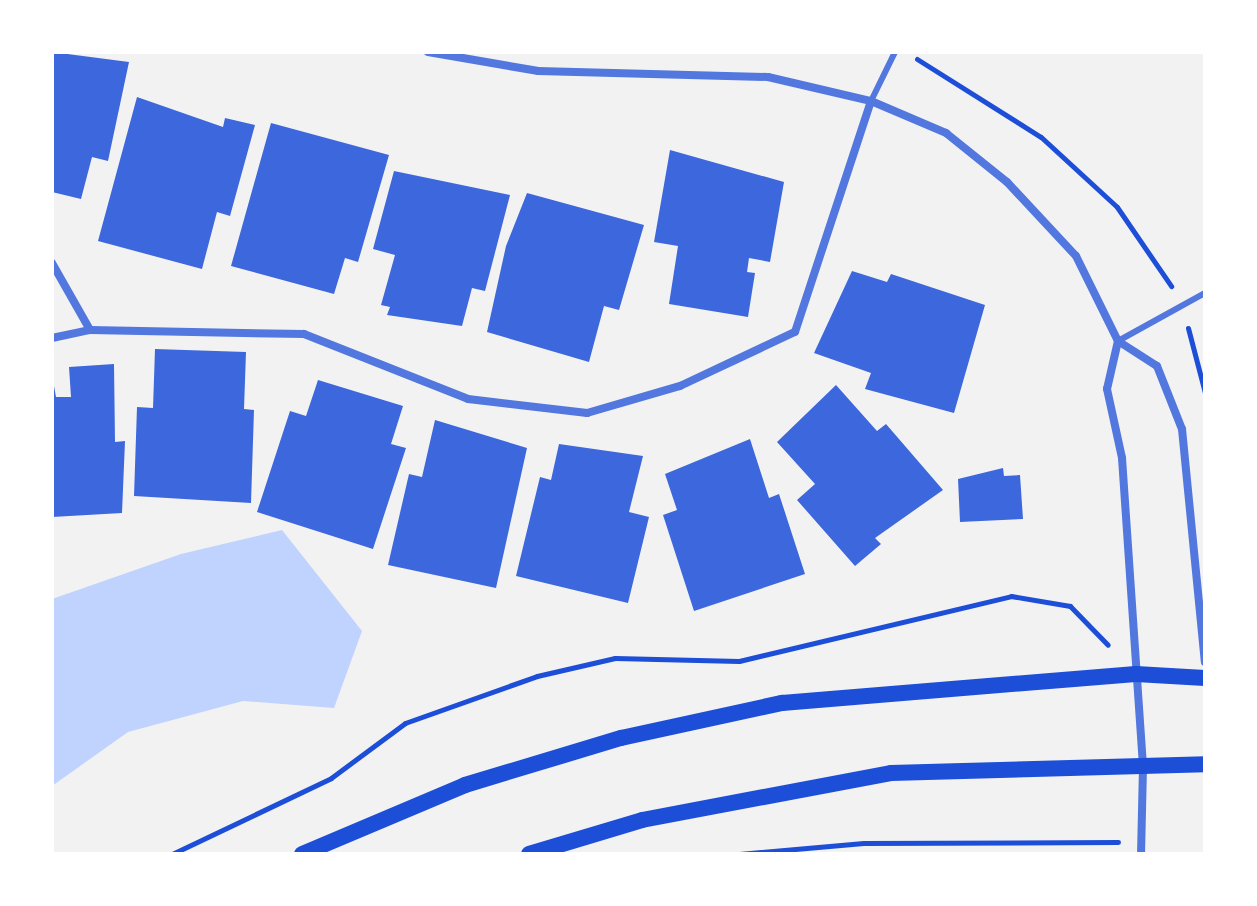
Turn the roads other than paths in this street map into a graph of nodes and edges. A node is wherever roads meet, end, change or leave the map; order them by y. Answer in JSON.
{"nodes":[{"id":1,"x":428,"y":52,"type":"edge"},
{"id":2,"x":895,"y":52,"type":"edge"},
{"id":3,"x":871,"y":101,"type":"junction"},
{"id":4,"x":52,"y":263,"type":"edge"},
{"id":5,"x":1205,"y":293,"type":"edge"},
{"id":6,"x":90,"y":330,"type":"junction"},
{"id":7,"x":52,"y":338,"type":"edge"},
{"id":8,"x":1118,"y":341,"type":"junction"},
{"id":9,"x":1205,"y":662,"type":"edge"},
{"id":10,"x":1136,"y":674,"type":"junction"},
{"id":11,"x":1205,"y":678,"type":"edge"},
{"id":12,"x":1205,"y":764,"type":"edge"},
{"id":13,"x":1143,"y":767,"type":"junction"},
{"id":14,"x":302,"y":854,"type":"edge"},
{"id":15,"x":529,"y":854,"type":"edge"},
{"id":16,"x":1141,"y":854,"type":"edge"}],
"edges":[{"from":1,"to":3,"type":"street"},
{"from":2,"to":3,"type":"lane"},
{"from":3,"to":6,"type":"street"},
{"from":3,"to":8,"type":"street"},
{"from":4,"to":6,"type":"street"},
{"from":5,"to":8,"type":"lane"},
{"from":6,"to":7,"type":"street"},
{"from":8,"to":9,"type":"street"},
{"from":8,"to":10,"type":"street"},
{"from":10,"to":11,"type":"main road"},
{"from":10,"to":13,"type":"street"},
{"from":10,"to":14,"type":"main road"},
{"from":12,"to":13,"type":"main road"},
{"from":13,"to":15,"type":"main road"},
{"from":13,"to":16,"type":"street"}]}
